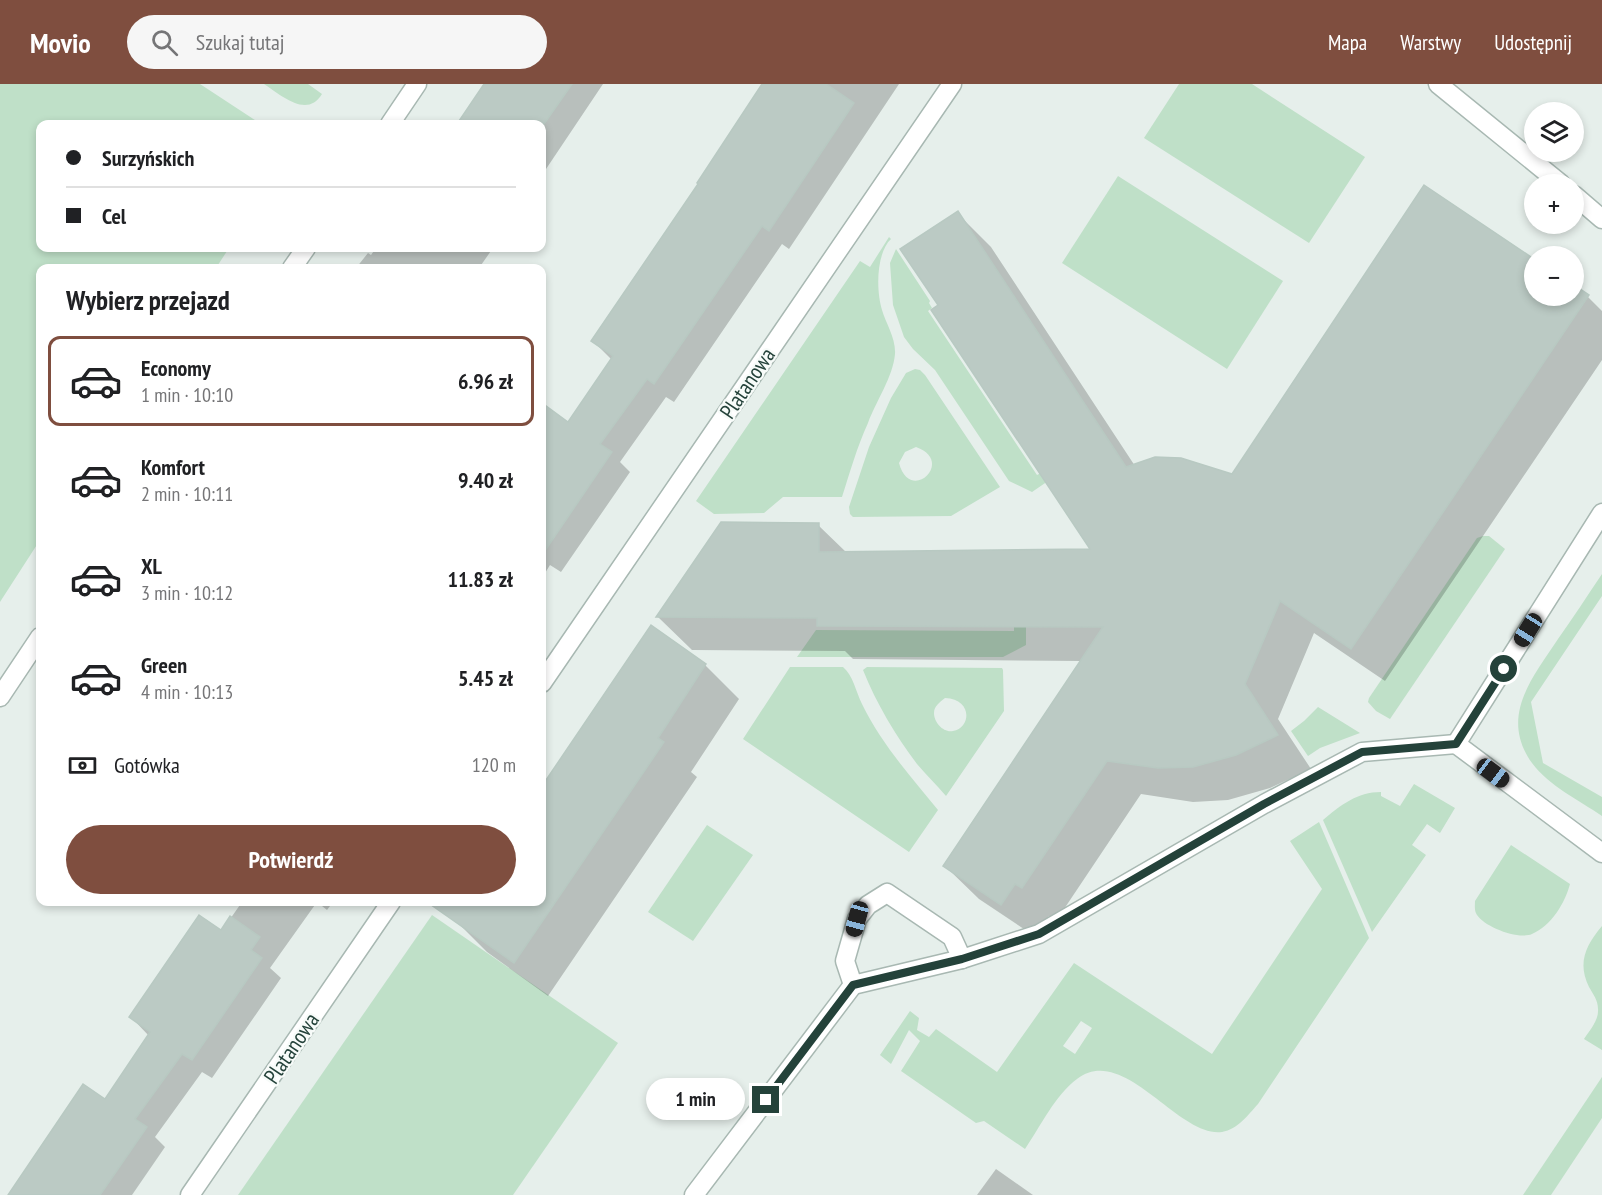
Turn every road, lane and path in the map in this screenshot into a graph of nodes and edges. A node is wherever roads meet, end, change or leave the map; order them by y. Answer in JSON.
{"nodes":[{"id":1,"x":417,"y":84,"type":"edge"},
{"id":2,"x":952,"y":84,"type":"edge"},
{"id":3,"x":1438,"y":84,"type":"edge"},
{"id":4,"x":393,"y":120,"type":"edge"},
{"id":5,"x":1549,"y":174,"type":"edge"},
{"id":6,"x":1584,"y":204,"type":"edge"},
{"id":7,"x":1602,"y":219,"type":"edge"},
{"id":8,"x":1602,"y":513,"type":"edge"},
{"id":9,"x":36,"y":643,"type":"edge"},
{"id":10,"x":546,"y":677,"type":"edge"},
{"id":11,"x":0,"y":697,"type":"edge"},
{"id":12,"x":1456,"y":744,"type":"junction"},
{"id":13,"x":1602,"y":853,"type":"edge"},
{"id":14,"x":389,"y":906,"type":"edge"},
{"id":15,"x":962,"y":959,"type":"junction"},
{"id":16,"x":853,"y":985,"type":"junction"},
{"id":17,"x":190,"y":1195,"type":"edge"},
{"id":18,"x":694,"y":1195,"type":"edge"}],
"edges":[{"from":1,"to":4,"type":"street"},
{"from":2,"to":10,"type":"street","name":"Platanowa"},
{"from":3,"to":5,"type":"street"},
{"from":6,"to":7,"type":"street"},
{"from":8,"to":12,"type":"street"},
{"from":9,"to":11,"type":"street"},
{"from":12,"to":13,"type":"street"},
{"from":12,"to":15,"type":"street"},
{"from":14,"to":17,"type":"street","name":"Platanowa"},
{"from":15,"to":16,"type":"street"},
{"from":15,"to":16,"type":"street"},
{"from":16,"to":18,"type":"street"}]}
